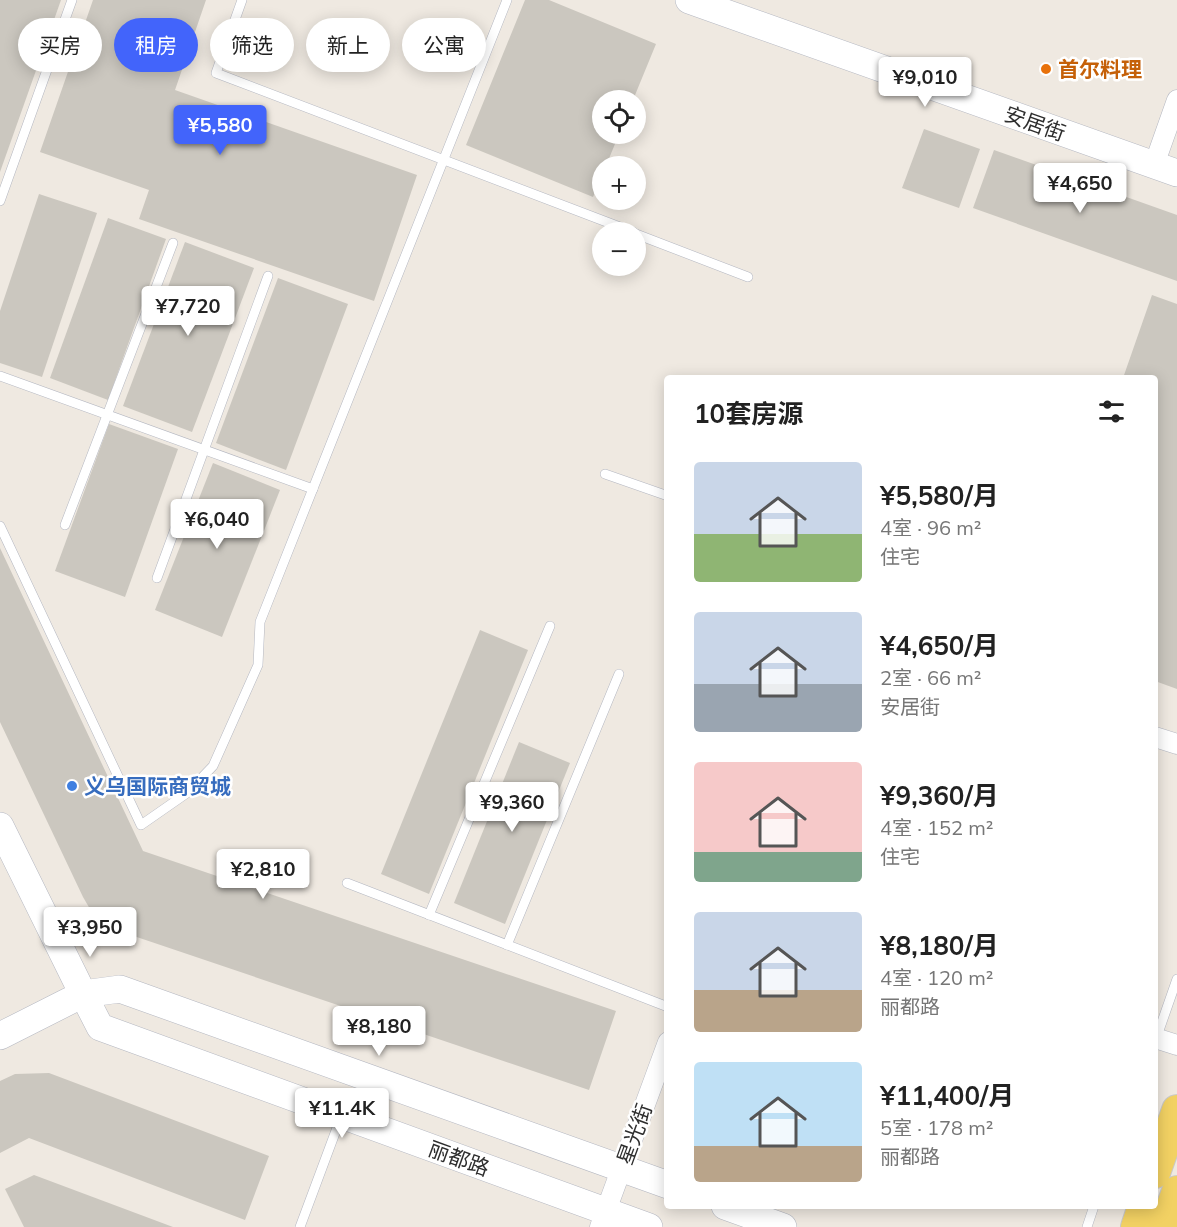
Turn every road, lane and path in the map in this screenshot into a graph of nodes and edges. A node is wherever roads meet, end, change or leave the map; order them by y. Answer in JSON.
{"nodes":[{"id":1,"x":72,"y":0,"type":"edge"},
{"id":2,"x":242,"y":0,"type":"edge"},
{"id":3,"x":507,"y":0,"type":"edge"},
{"id":4,"x":689,"y":0,"type":"edge"},
{"id":5,"x":1177,"y":100,"type":"edge"},
{"id":6,"x":445,"y":160,"type":"junction"},
{"id":7,"x":1166,"y":169,"type":"edge"},
{"id":8,"x":0,"y":201,"type":"edge"},
{"id":9,"x":606,"y":222,"type":"edge"},
{"id":10,"x":646,"y":238,"type":"edge"},
{"id":11,"x":173,"y":243,"type":"dead end"},
{"id":12,"x":268,"y":276,"type":"dead end"},
{"id":13,"x":748,"y":277,"type":"dead end"},
{"id":14,"x":0,"y":376,"type":"edge"},
{"id":15,"x":107,"y":415,"type":"junction"},
{"id":16,"x":204,"y":449,"type":"junction"},
{"id":17,"x":606,"y":474,"type":"dead end"},
{"id":18,"x":314,"y":489,"type":"junction"},
{"id":19,"x":664,"y":495,"type":"edge"},
{"id":20,"x":65,"y":525,"type":"dead end"},
{"id":21,"x":0,"y":526,"type":"edge"},
{"id":22,"x":157,"y":578,"type":"dead end"},
{"id":23,"x":550,"y":626,"type":"dead end"},
{"id":24,"x":619,"y":674,"type":"dead end"},
{"id":25,"x":1158,"y":738,"type":"edge"},
{"id":26,"x":1177,"y":744,"type":"edge"},
{"id":27,"x":0,"y":826,"type":"edge"},
{"id":28,"x":347,"y":883,"type":"dead end"},
{"id":29,"x":429,"y":915,"type":"junction"},
{"id":30,"x":507,"y":945,"type":"junction"},
{"id":31,"x":1177,"y":979,"type":"edge"},
{"id":32,"x":83,"y":994,"type":"junction"},
{"id":33,"x":664,"y":1005,"type":"edge"},
{"id":34,"x":1158,"y":1031,"type":"edge"},
{"id":35,"x":0,"y":1036,"type":"edge"},
{"id":36,"x":1158,"y":1040,"type":"edge"},
{"id":37,"x":1177,"y":1046,"type":"edge"},
{"id":38,"x":664,"y":1053,"type":"edge"},
{"id":39,"x":1177,"y":1110,"type":"edge"},
{"id":40,"x":341,"y":1115,"type":"junction"},
{"id":41,"x":1158,"y":1164,"type":"edge"},
{"id":42,"x":621,"y":1168,"type":"junction"},
{"id":43,"x":664,"y":1184,"type":"edge"},
{"id":44,"x":1177,"y":1191,"type":"edge"},
{"id":45,"x":733,"y":1209,"type":"edge"},
{"id":46,"x":1093,"y":1209,"type":"edge"},
{"id":47,"x":1142,"y":1209,"type":"edge"},
{"id":48,"x":603,"y":1219,"type":"edge"},
{"id":49,"x":300,"y":1227,"type":"edge"},
{"id":50,"x":649,"y":1227,"type":"edge"},
{"id":51,"x":783,"y":1227,"type":"edge"},
{"id":52,"x":1087,"y":1227,"type":"edge"},
{"id":53,"x":1136,"y":1227,"type":"edge"},
{"id":54,"x":1164,"y":1227,"type":"edge"}],
"edges":[{"from":1,"to":8,"type":"lane"},
{"from":2,"to":6,"type":"lane"},
{"from":3,"to":6,"type":"lane"},
{"from":4,"to":7,"type":"street","name":"安居街"},
{"from":5,"to":7,"type":"street"},
{"from":6,"to":9,"type":"lane"},
{"from":6,"to":18,"type":"lane"},
{"from":10,"to":13,"type":"lane"},
{"from":11,"to":15,"type":"lane"},
{"from":12,"to":16,"type":"lane"},
{"from":14,"to":15,"type":"lane"},
{"from":15,"to":16,"type":"lane"},
{"from":15,"to":20,"type":"lane"},
{"from":16,"to":18,"type":"lane"},
{"from":16,"to":22,"type":"lane"},
{"from":17,"to":19,"type":"lane"},
{"from":18,"to":21,"type":"lane"},
{"from":23,"to":29,"type":"lane"},
{"from":24,"to":30,"type":"lane"},
{"from":25,"to":26,"type":"street"},
{"from":27,"to":32,"type":"street","name":"丽都路"},
{"from":28,"to":29,"type":"lane"},
{"from":29,"to":30,"type":"lane"},
{"from":30,"to":33,"type":"lane"},
{"from":31,"to":34,"type":"lane"},
{"from":32,"to":35,"type":"street"},
{"from":32,"to":40,"type":"street","name":"丽都路"},
{"from":32,"to":42,"type":"street"},
{"from":36,"to":37,"type":"street"},
{"from":38,"to":42,"type":"street","name":"星光街"},
{"from":39,"to":41,"type":"main road"},
{"from":40,"to":48,"type":"street","name":"丽都路"},
{"from":40,"to":49,"type":"lane"},
{"from":42,"to":43,"type":"street"},
{"from":42,"to":48,"type":"street","name":"星光街"},
{"from":44,"to":54,"type":"main road"},
{"from":45,"to":51,"type":"street"},
{"from":46,"to":52,"type":"lane"},
{"from":47,"to":53,"type":"main road"},
{"from":48,"to":50,"type":"street","name":"丽都路"}]}
